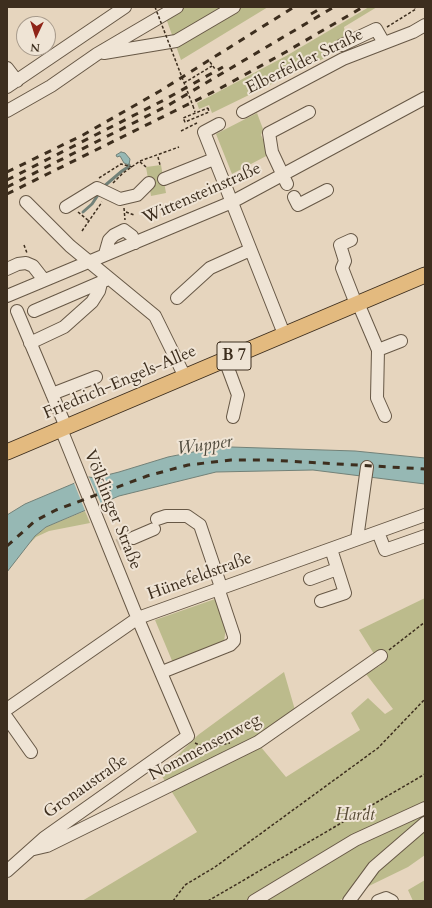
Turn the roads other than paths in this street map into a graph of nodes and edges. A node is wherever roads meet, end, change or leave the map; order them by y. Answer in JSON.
{"nodes":[{"id":1,"x":125,"y":7,"type":"edge"},
{"id":2,"x":177,"y":7,"type":"edge"},
{"id":3,"x":234,"y":7,"type":"edge"},
{"id":4,"x":425,"y":25,"type":"edge"},
{"id":5,"x":383,"y":41,"type":"junction"},
{"id":6,"x":342,"y":45,"type":"dead end"},
{"id":7,"x":97,"y":54,"type":"junction"},
{"id":8,"x":7,"y":68,"type":"edge"},
{"id":9,"x":12,"y":84,"type":"edge"},
{"id":10,"x":425,"y":98,"type":"edge"},
{"id":11,"x":7,"y":111,"type":"edge"},
{"id":12,"x":243,"y":112,"type":"dead end"},
{"id":13,"x":309,"y":112,"type":"dead end"},
{"id":14,"x":219,"y":124,"type":"dead end"},
{"id":15,"x":214,"y":159,"type":"junction"},
{"id":16,"x":164,"y":179,"type":"dead end"},
{"id":17,"x":285,"y":179,"type":"junction"},
{"id":18,"x":149,"y":183,"type":"dead end"},
{"id":19,"x":327,"y":190,"type":"dead end"},
{"id":20,"x":294,"y":197,"type":"dead end"},
{"id":21,"x":26,"y":202,"type":"dead end"},
{"id":22,"x":232,"y":202,"type":"junction"},
{"id":23,"x":66,"y":207,"type":"road end"},
{"id":24,"x":351,"y":240,"type":"dead end"},
{"id":25,"x":250,"y":250,"type":"junction"},
{"id":26,"x":88,"y":262,"type":"junction"},
{"id":27,"x":7,"y":269,"type":"edge"},
{"id":28,"x":425,"y":275,"type":"edge"},
{"id":29,"x":44,"y":280,"type":"junction"},
{"id":30,"x":105,"y":281,"type":"junction"},
{"id":31,"x":7,"y":296,"type":"edge"},
{"id":32,"x":177,"y":298,"type":"dead end"},
{"id":33,"x":357,"y":304,"type":"junction"},
{"id":34,"x":17,"y":311,"type":"dead end"},
{"id":35,"x":34,"y":311,"type":"dead end"},
{"id":36,"x":284,"y":334,"type":"junction"},
{"id":37,"x":401,"y":341,"type":"dead end"},
{"id":38,"x":30,"y":343,"type":"junction"},
{"id":39,"x":378,"y":350,"type":"junction"},
{"id":40,"x":224,"y":360,"type":"junction"},
{"id":41,"x":185,"y":376,"type":"junction"},
{"id":42,"x":96,"y":377,"type":"dead end"},
{"id":43,"x":52,"y":394,"type":"junction"},
{"id":44,"x":385,"y":416,"type":"dead end"},
{"id":45,"x":233,"y":417,"type":"dead end"},
{"id":46,"x":63,"y":428,"type":"junction"},
{"id":47,"x":7,"y":452,"type":"edge"},
{"id":48,"x":367,"y":467,"type":"dead end"},
{"id":49,"x":425,"y":515,"type":"edge"},
{"id":50,"x":378,"y":532,"type":"junction"},
{"id":51,"x":425,"y":536,"type":"edge"},
{"id":52,"x":133,"y":538,"type":"tunnel mouth"},
{"id":53,"x":357,"y":539,"type":"junction"},
{"id":54,"x":330,"y":548,"type":"junction"},
{"id":55,"x":338,"y":569,"type":"junction"},
{"id":56,"x":310,"y":579,"type":"dead end"},
{"id":57,"x":220,"y":588,"type":"junction"},
{"id":58,"x":321,"y":601,"type":"dead end"},
{"id":59,"x":138,"y":618,"type":"junction"},
{"id":60,"x":381,"y":656,"type":"road end"},
{"id":61,"x":162,"y":672,"type":"junction"},
{"id":62,"x":7,"y":709,"type":"edge"},
{"id":63,"x":7,"y":718,"type":"edge"},
{"id":64,"x":188,"y":736,"type":"joint"},
{"id":65,"x":31,"y":752,"type":"dead end"},
{"id":66,"x":425,"y":808,"type":"edge"},
{"id":67,"x":425,"y":823,"type":"edge"},
{"id":68,"x":33,"y":849,"type":"junction"},
{"id":69,"x":13,"y":862,"type":"edge"},
{"id":70,"x":7,"y":871,"type":"edge"},
{"id":71,"x":254,"y":901,"type":"edge"},
{"id":72,"x":348,"y":901,"type":"edge"},
{"id":73,"x":378,"y":901,"type":"edge"},
{"id":74,"x":392,"y":901,"type":"edge"}],
"edges":[{"from":1,"to":9,"type":"street"},
{"from":2,"to":7,"type":"street"},
{"from":3,"to":7,"type":"street"},
{"from":4,"to":5,"type":"street","name":"Elberfelder Straße"},
{"from":5,"to":6,"type":"street"},
{"from":5,"to":12,"type":"street","name":"Elberfelder Straße"},
{"from":7,"to":11,"type":"street"},
{"from":8,"to":9,"type":"street"},
{"from":10,"to":17,"type":"street","name":"Wittensteinstraße"},
{"from":13,"to":17,"type":"street"},
{"from":14,"to":15,"type":"street"},
{"from":15,"to":16,"type":"street"},
{"from":15,"to":22,"type":"street"},
{"from":17,"to":22,"type":"street","name":"Wittensteinstraße"},
{"from":18,"to":23,"type":"street"},
{"from":19,"to":20,"type":"street"},
{"from":21,"to":26,"type":"street"},
{"from":22,"to":25,"type":"street"},
{"from":22,"to":26,"type":"street","name":"Wittensteinstraße"},
{"from":24,"to":33,"type":"street"},
{"from":25,"to":32,"type":"street"},
{"from":25,"to":36,"type":"street"},
{"from":26,"to":29,"type":"street","name":"Wittensteinstraße"},
{"from":26,"to":30,"type":"street"},
{"from":27,"to":29,"type":"street"},
{"from":28,"to":33,"type":"main road","name":"Friedrich-Engels-Allee","number":"B 7"},
{"from":29,"to":31,"type":"street","name":"Wittensteinstraße"},
{"from":30,"to":35,"type":"street"},
{"from":30,"to":38,"type":"street"},
{"from":30,"to":41,"type":"street"},
{"from":33,"to":36,"type":"main road","name":"Friedrich-Engels-Allee","number":"B 7"},
{"from":33,"to":39,"type":"street"},
{"from":34,"to":38,"type":"street","name":"Völklinger Straße"},
{"from":36,"to":40,"type":"main road","name":"Friedrich-Engels-Allee","number":"B 7"},
{"from":37,"to":39,"type":"street"},
{"from":38,"to":43,"type":"street","name":"Völklinger Straße"},
{"from":39,"to":44,"type":"street"},
{"from":40,"to":41,"type":"main road","name":"Friedrich-Engels-Allee","number":"B 7"},
{"from":40,"to":45,"type":"street"},
{"from":41,"to":46,"type":"main road","name":"Friedrich-Engels-Allee","number":"B 7"},
{"from":42,"to":43,"type":"street"},
{"from":43,"to":46,"type":"street","name":"Völklinger Straße"},
{"from":46,"to":47,"type":"main road","name":"Friedrich-Engels-Allee","number":"B 7"},
{"from":46,"to":59,"type":"street","name":"Völklinger Straße"},
{"from":48,"to":53,"type":"street"},
{"from":49,"to":50,"type":"street","name":"Hünefeldstraße"},
{"from":50,"to":51,"type":"street"},
{"from":50,"to":53,"type":"street","name":"Hünefeldstraße"},
{"from":52,"to":57,"type":"street"},
{"from":53,"to":54,"type":"street","name":"Hünefeldstraße"},
{"from":54,"to":55,"type":"street"},
{"from":54,"to":57,"type":"street","name":"Hünefeldstraße"},
{"from":55,"to":56,"type":"street"},
{"from":55,"to":58,"type":"street"},
{"from":57,"to":59,"type":"street","name":"Hünefeldstraße"},
{"from":57,"to":61,"type":"street"},
{"from":59,"to":61,"type":"street","name":"Völklinger Straße"},
{"from":59,"to":62,"type":"street","name":"Hünefeldstraße"},
{"from":60,"to":68,"type":"street","name":"Nommensenweg"},
{"from":61,"to":64,"type":"street","name":"Völklinger Straße"},
{"from":63,"to":65,"type":"street"},
{"from":64,"to":68,"type":"street","name":"Gronaustraße"},
{"from":66,"to":71,"type":"street"},
{"from":67,"to":72,"type":"street"},
{"from":68,"to":69,"type":"street","name":"Gronaustraße"},
{"from":69,"to":70,"type":"street","name":"Gronaustraße"},
{"from":73,"to":74,"type":"street"}]}
